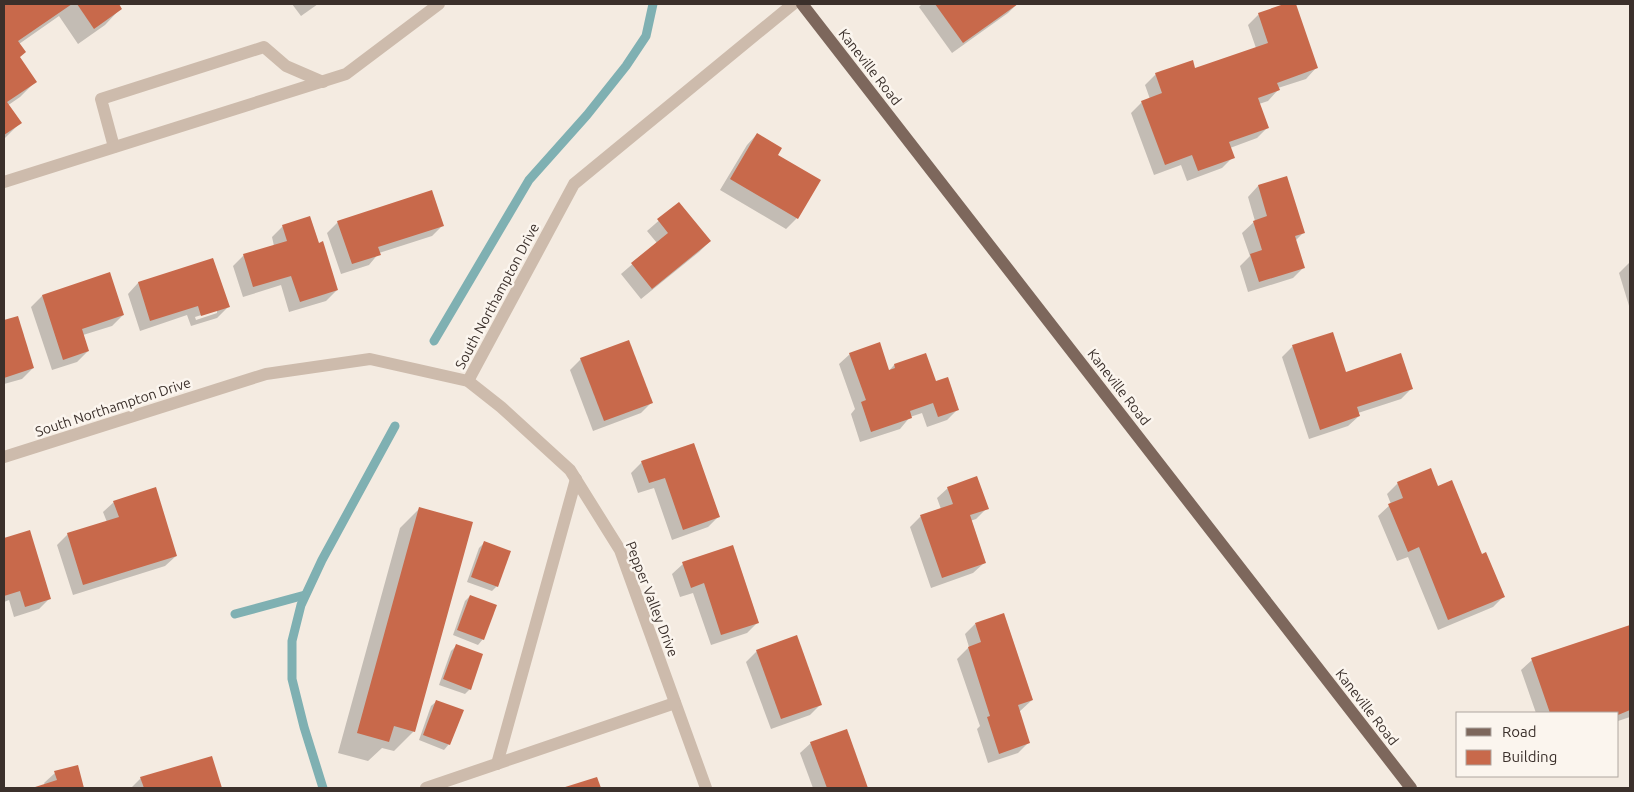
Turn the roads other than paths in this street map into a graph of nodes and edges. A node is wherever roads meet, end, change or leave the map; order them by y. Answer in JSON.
{"nodes":[{"id":1,"x":439,"y":4,"type":"edge"},
{"id":2,"x":793,"y":4,"type":"edge"},
{"id":3,"x":802,"y":4,"type":"edge"},
{"id":4,"x":323,"y":82,"type":"junction"},
{"id":5,"x":114,"y":147,"type":"junction"},
{"id":6,"x":4,"y":182,"type":"edge"},
{"id":7,"x":468,"y":382,"type":"junction"},
{"id":8,"x":4,"y":458,"type":"edge"},
{"id":9,"x":576,"y":479,"type":"junction"},
{"id":10,"x":675,"y":703,"type":"junction"},
{"id":11,"x":497,"y":764,"type":"junction"},
{"id":12,"x":426,"y":788,"type":"edge"},
{"id":13,"x":706,"y":788,"type":"edge"},
{"id":14,"x":1411,"y":788,"type":"edge"}],
"edges":[{"from":1,"to":4,"type":"street"},
{"from":2,"to":7,"type":"street","name":"South Northampton Drive"},
{"from":3,"to":14,"type":"main road","name":"Kaneville Road"},
{"from":4,"to":5,"type":"street"},
{"from":4,"to":5,"type":"street"},
{"from":5,"to":6,"type":"street"},
{"from":7,"to":8,"type":"street","name":"South Northampton Drive"},
{"from":7,"to":9,"type":"street","name":"Pepper Valley Drive"},
{"from":9,"to":10,"type":"street","name":"Pepper Valley Drive"},
{"from":9,"to":11,"type":"street"},
{"from":10,"to":11,"type":"street"},
{"from":10,"to":13,"type":"street","name":"Pepper Valley Drive"},
{"from":11,"to":12,"type":"street"}]}
